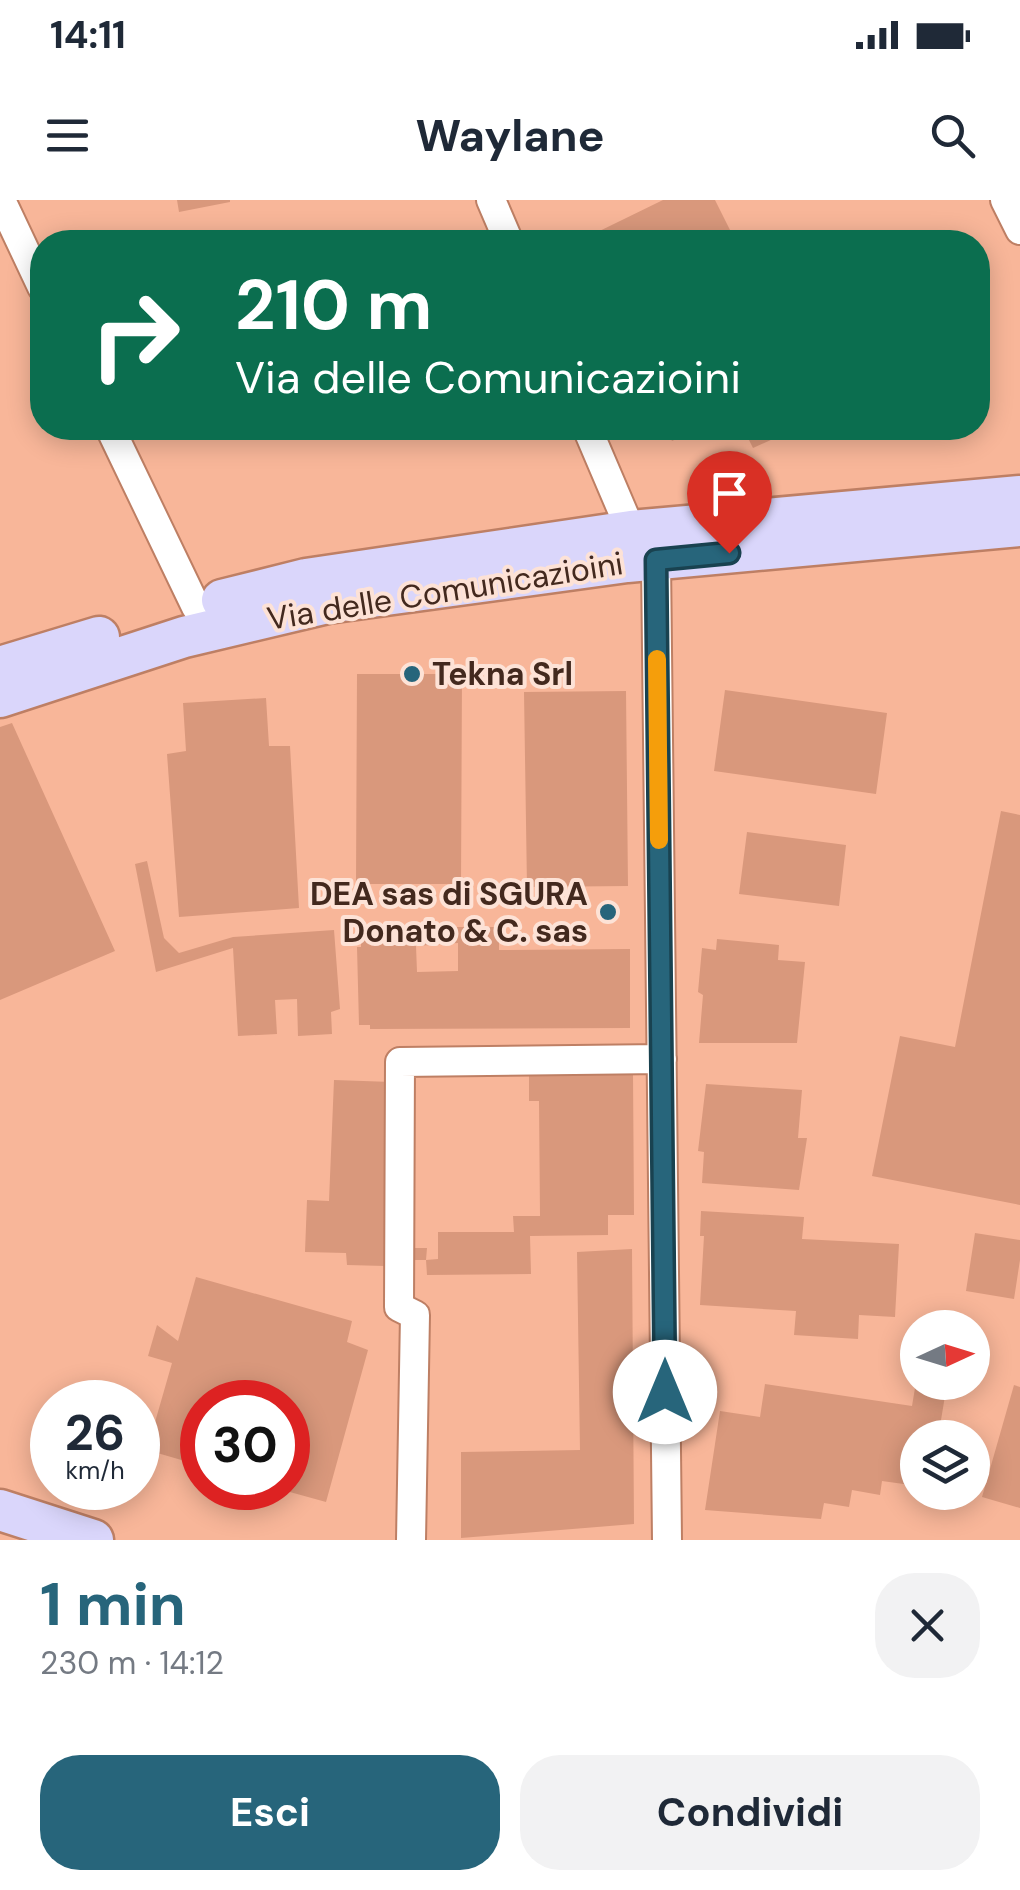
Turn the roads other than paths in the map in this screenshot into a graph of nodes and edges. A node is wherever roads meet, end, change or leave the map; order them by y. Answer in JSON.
{"nodes":[{"id":1,"x":1,"y":200,"type":"edge"},
{"id":2,"x":490,"y":200,"type":"edge"},
{"id":3,"x":1005,"y":200,"type":"edge"},
{"id":4,"x":504,"y":230,"type":"edge"},
{"id":5,"x":1020,"y":230,"type":"edge"},
{"id":6,"x":30,"y":262,"type":"edge"},
{"id":7,"x":116,"y":440,"type":"edge"},
{"id":8,"x":593,"y":440,"type":"edge"},
{"id":9,"x":1020,"y":496,"type":"edge"},
{"id":10,"x":1020,"y":526,"type":"edge"},
{"id":11,"x":644,"y":546,"type":"junction"},
{"id":12,"x":196,"y":607,"type":"junction"},
{"id":13,"x":0,"y":667,"type":"edge"},
{"id":14,"x":0,"y":698,"type":"edge"},
{"id":15,"x":662,"y":1059,"type":"junction"},
{"id":16,"x":0,"y":1510,"type":"edge"},
{"id":17,"x":92,"y":1540,"type":"edge"},
{"id":18,"x":412,"y":1540,"type":"edge"},
{"id":19,"x":667,"y":1540,"type":"edge"}],
"edges":[{"from":1,"to":6,"type":"street"},
{"from":2,"to":4,"type":"street"},
{"from":3,"to":5,"type":"street"},
{"from":7,"to":12,"type":"street"},
{"from":8,"to":11,"type":"street"},
{"from":9,"to":11,"type":"street","name":"Via delle Comunicazioini"},
{"from":10,"to":11,"type":"street","name":"Via delle Comunicazioini"},
{"from":11,"to":12,"type":"street","name":"Via delle Comunicazioini"},
{"from":11,"to":14,"type":"street","name":"Via delle Comunicazioini"},
{"from":11,"to":15,"type":"street"},
{"from":12,"to":13,"type":"street","name":"Via delle Comunicazioini"},
{"from":15,"to":18,"type":"street"},
{"from":15,"to":19,"type":"street"},
{"from":16,"to":17,"type":"street"}]}
